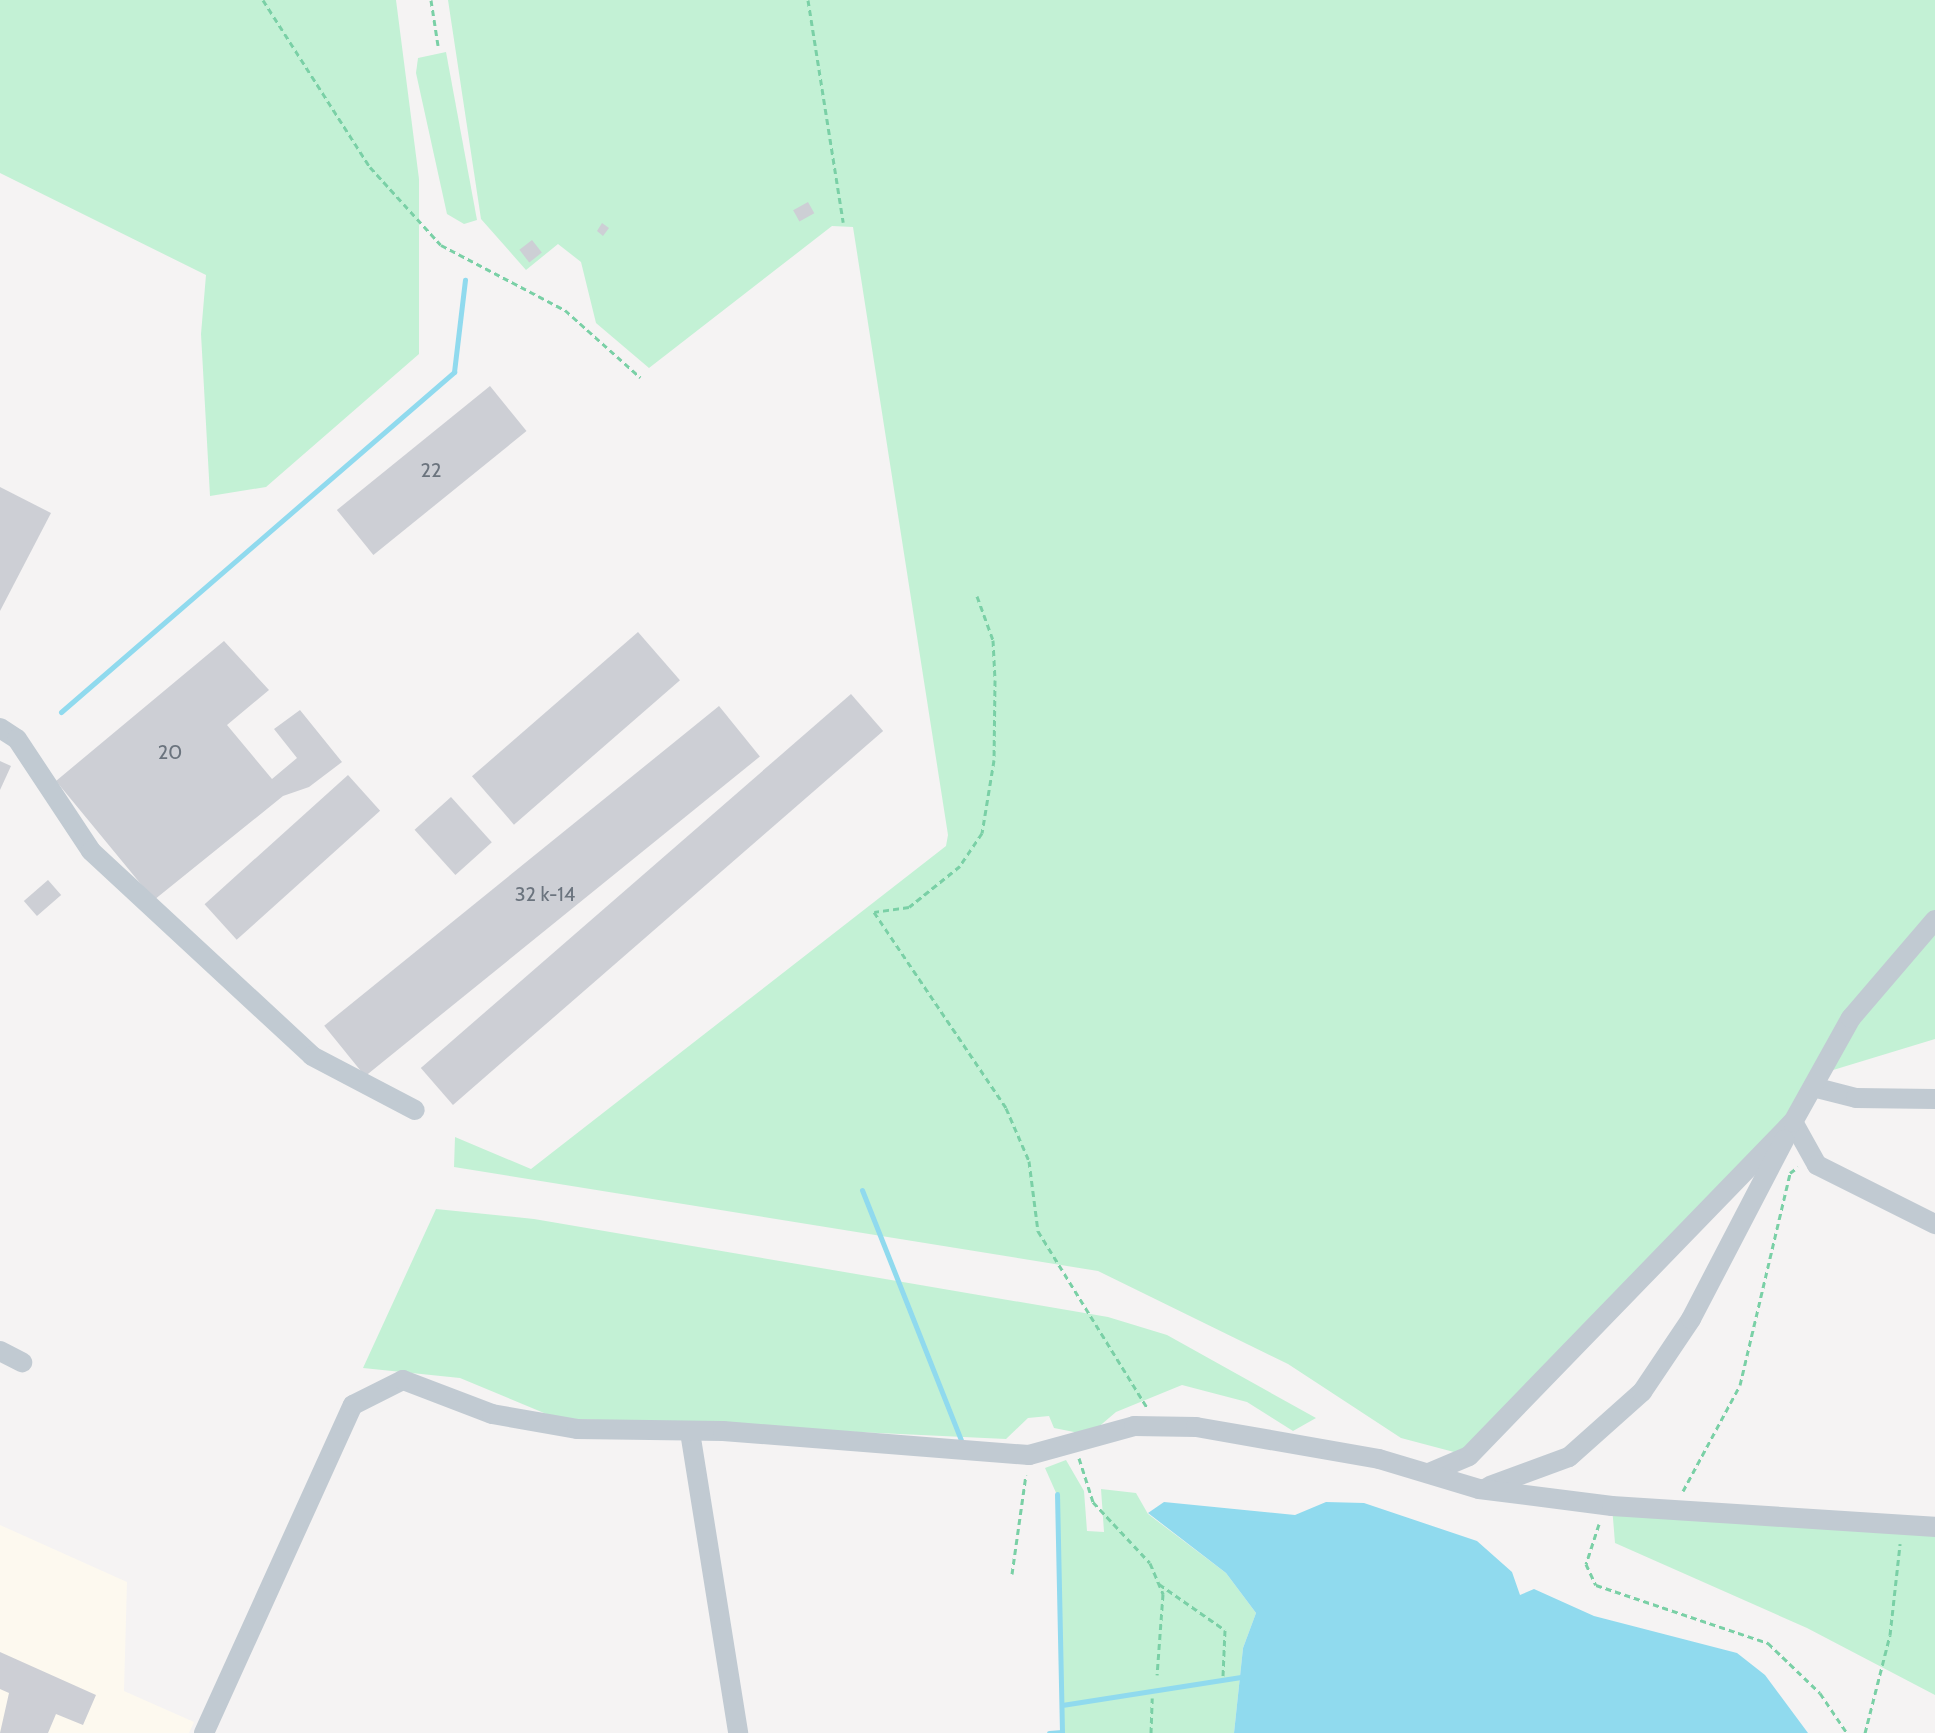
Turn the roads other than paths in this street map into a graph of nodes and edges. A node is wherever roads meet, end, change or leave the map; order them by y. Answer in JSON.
{"nodes":[{"id":1,"x":0,"y":728,"type":"edge"},
{"id":2,"x":1935,"y":920,"type":"edge"},
{"id":3,"x":1813,"y":1087,"type":"junction"},
{"id":4,"x":1935,"y":1099,"type":"edge"},
{"id":5,"x":415,"y":1110,"type":"dead end"},
{"id":6,"x":1793,"y":1122,"type":"junction"},
{"id":7,"x":1935,"y":1224,"type":"edge"},
{"id":8,"x":0,"y":1351,"type":"edge"},
{"id":9,"x":22,"y":1362,"type":"dead end"},
{"id":10,"x":690,"y":1432,"type":"junction"},
{"id":11,"x":1429,"y":1473,"type":"junction"},
{"id":12,"x":1479,"y":1489,"type":"junction"},
{"id":13,"x":1935,"y":1527,"type":"edge"},
{"id":14,"x":204,"y":1733,"type":"edge"},
{"id":15,"x":738,"y":1733,"type":"edge"}],
"edges":[{"from":1,"to":5,"type":"street"},
{"from":2,"to":3,"type":"street"},
{"from":3,"to":4,"type":"street"},
{"from":3,"to":6,"type":"street"},
{"from":6,"to":7,"type":"street"},
{"from":6,"to":11,"type":"street"},
{"from":6,"to":12,"type":"street"},
{"from":8,"to":9,"type":"street"},
{"from":10,"to":11,"type":"street"},
{"from":10,"to":14,"type":"street"},
{"from":10,"to":15,"type":"street"},
{"from":11,"to":12,"type":"street"},
{"from":12,"to":13,"type":"street"}]}
